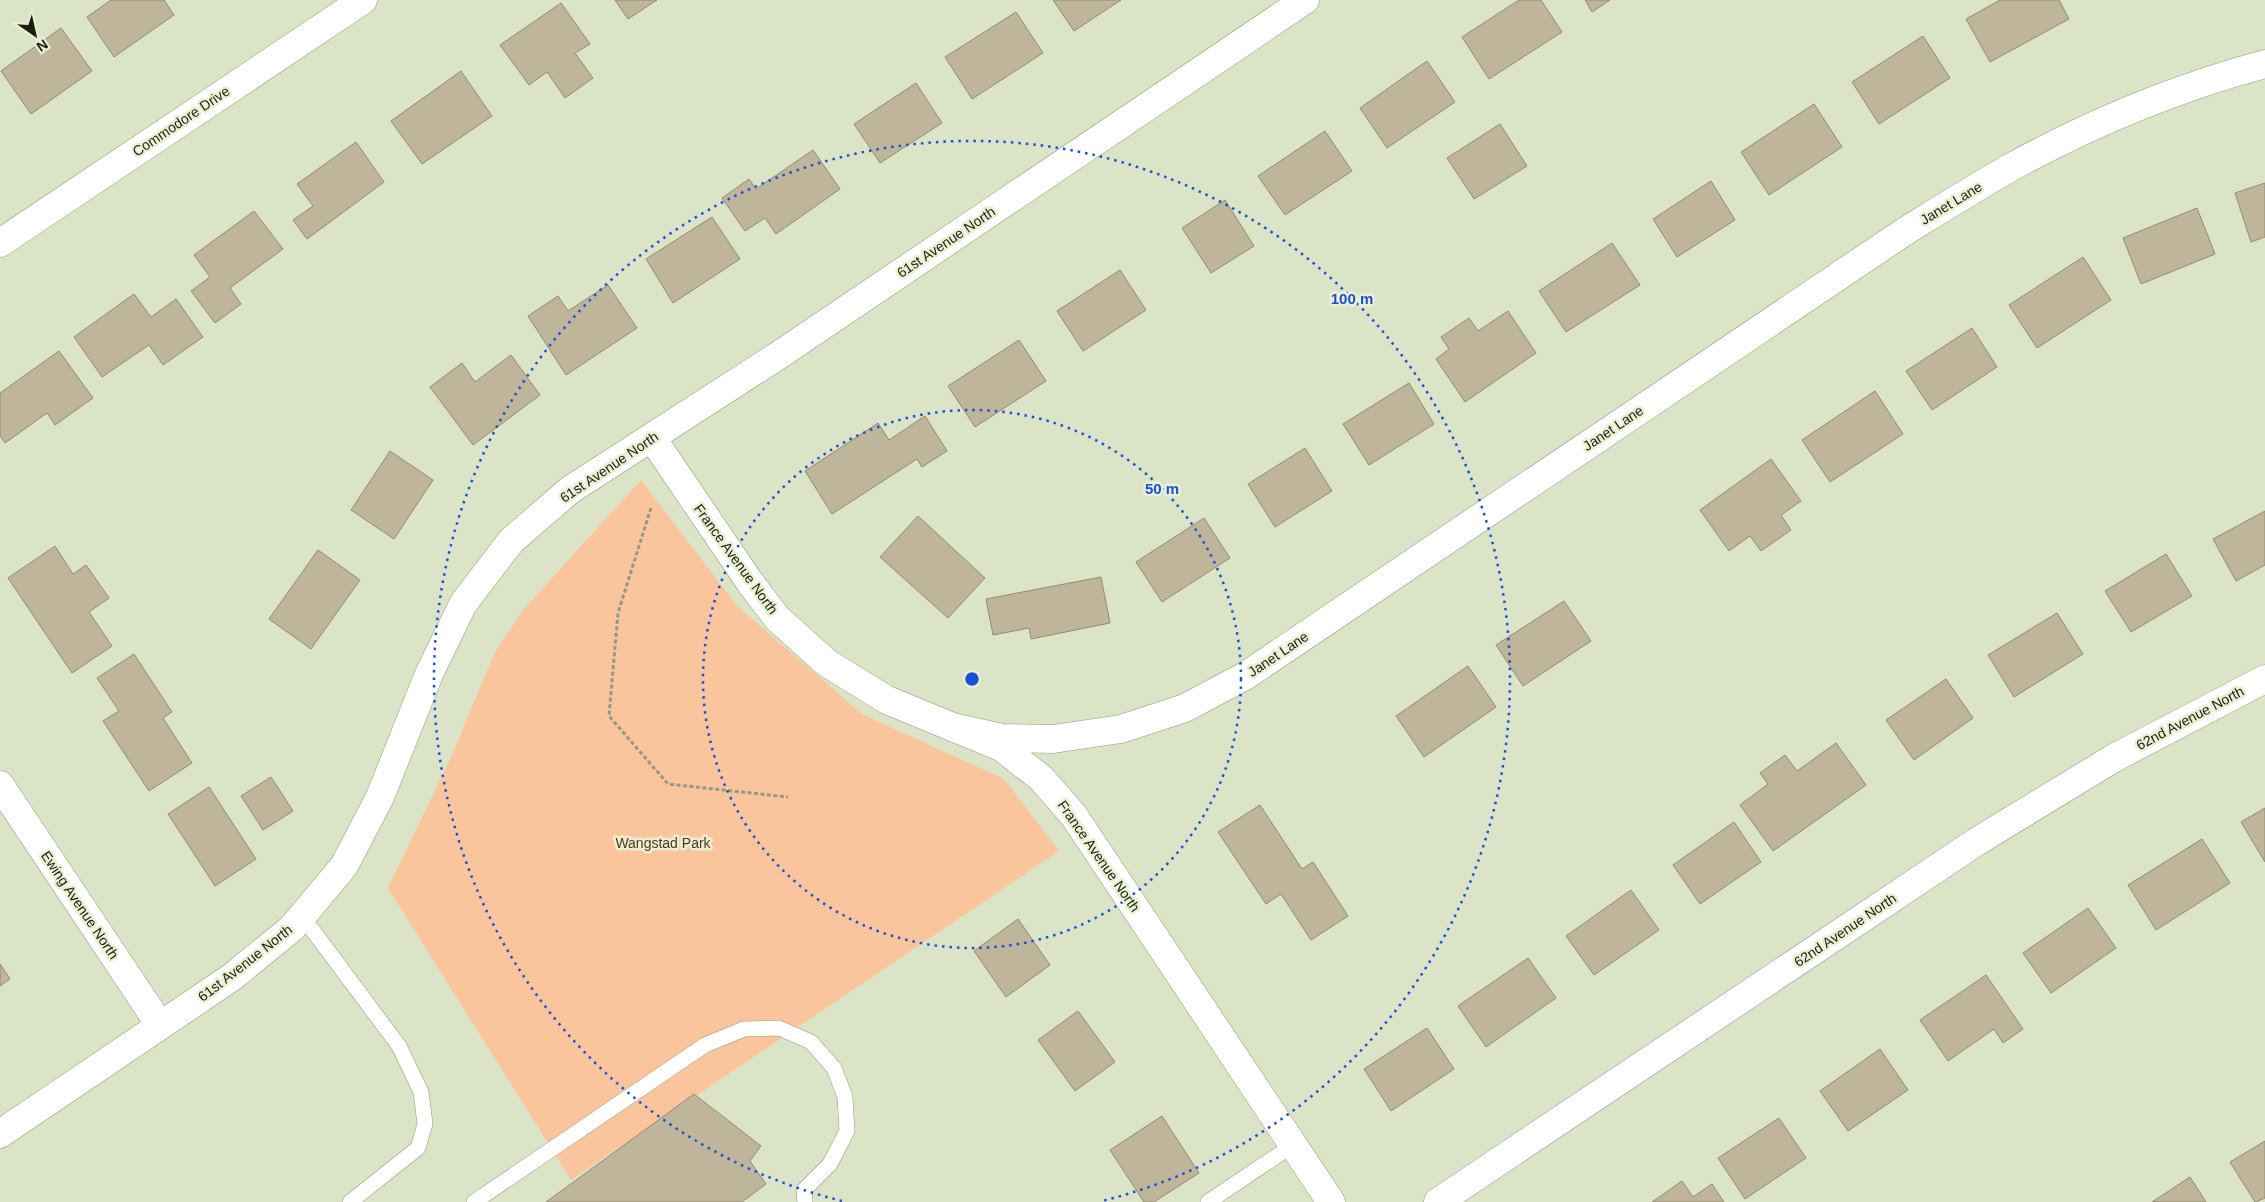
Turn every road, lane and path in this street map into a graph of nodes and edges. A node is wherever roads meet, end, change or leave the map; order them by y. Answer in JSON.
{"nodes":[{"id":1,"x":363,"y":0,"type":"edge"},
{"id":2,"x":1305,"y":0,"type":"edge"},
{"id":3,"x":2265,"y":64,"type":"edge"},
{"id":4,"x":0,"y":243,"type":"edge"},
{"id":5,"x":652,"y":438,"type":"junction"},
{"id":6,"x":651,"y":508,"type":"dead end"},
{"id":7,"x":2265,"y":679,"type":"edge"},
{"id":8,"x":952,"y":727,"type":"junction"},
{"id":9,"x":0,"y":785,"type":"edge"},
{"id":10,"x":788,"y":797,"type":"dead end"},
{"id":11,"x":302,"y":916,"type":"junction"},
{"id":12,"x":160,"y":1025,"type":"junction"},
{"id":13,"x":0,"y":1134,"type":"edge"},
{"id":14,"x":1294,"y":1146,"type":"junction"},
{"id":15,"x":350,"y":1202,"type":"edge"},
{"id":16,"x":474,"y":1202,"type":"edge"},
{"id":17,"x":805,"y":1202,"type":"edge"},
{"id":18,"x":1208,"y":1202,"type":"edge"},
{"id":19,"x":1331,"y":1202,"type":"edge"},
{"id":20,"x":1438,"y":1202,"type":"edge"}],
"edges":[{"from":1,"to":4,"type":"street","name":"Commodore Drive"},
{"from":2,"to":5,"type":"street","name":"61st Avenue North"},
{"from":3,"to":8,"type":"street","name":"Janet Lane"},
{"from":5,"to":8,"type":"street","name":"France Avenue North"},
{"from":5,"to":11,"type":"street","name":"61st Avenue North"},
{"from":6,"to":10,"type":"path"},
{"from":7,"to":20,"type":"street","name":"62nd Avenue North"},
{"from":8,"to":14,"type":"street","name":"France Avenue North"},
{"from":9,"to":12,"type":"street","name":"Ewing Avenue North"},
{"from":11,"to":12,"type":"street","name":"61st Avenue North"},
{"from":11,"to":15,"type":"lane"},
{"from":12,"to":13,"type":"street","name":"61st Avenue North"},
{"from":14,"to":18,"type":"lane"},
{"from":14,"to":19,"type":"street","name":"France Avenue North"},
{"from":16,"to":17,"type":"lane"}]}
